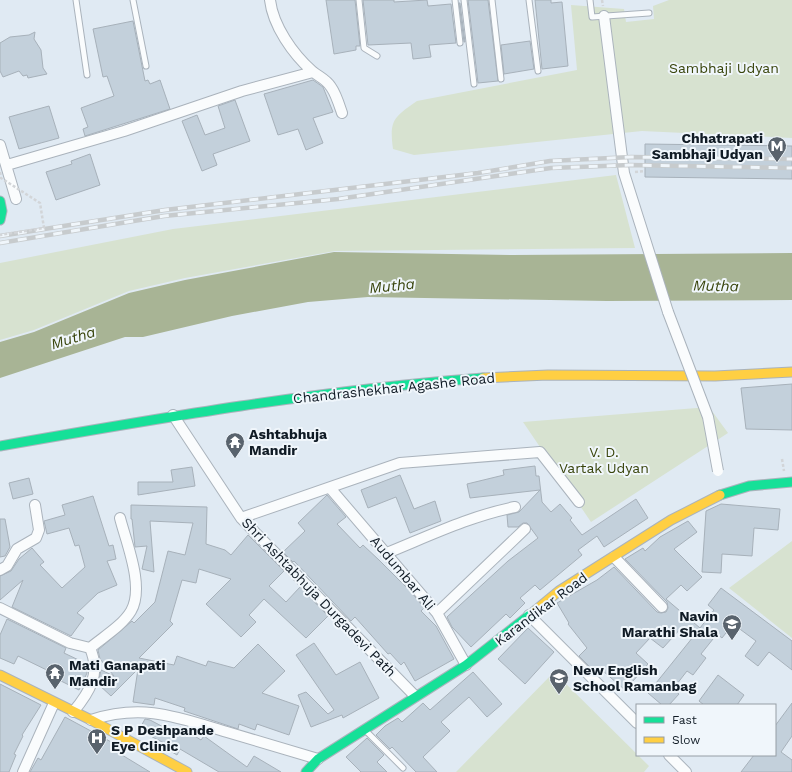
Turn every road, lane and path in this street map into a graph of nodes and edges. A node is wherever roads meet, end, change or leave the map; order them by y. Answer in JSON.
{"nodes":[{"id":1,"x":76,"y":0,"type":"edge"},
{"id":2,"x":133,"y":0,"type":"edge"},
{"id":3,"x":270,"y":0,"type":"edge"},
{"id":4,"x":359,"y":0,"type":"edge"},
{"id":5,"x":455,"y":0,"type":"edge"},
{"id":6,"x":464,"y":0,"type":"edge"},
{"id":7,"x":492,"y":0,"type":"edge"},
{"id":8,"x":529,"y":0,"type":"edge"},
{"id":9,"x":590,"y":0,"type":"edge"},
{"id":10,"x":649,"y":13,"type":"dead end"},
{"id":11,"x":604,"y":16,"type":"junction"},
{"id":12,"x":460,"y":43,"type":"dead end"},
{"id":13,"x":377,"y":56,"type":"dead end"},
{"id":14,"x":146,"y":66,"type":"dead end"},
{"id":15,"x":538,"y":71,"type":"dead end"},
{"id":16,"x":313,"y":72,"type":"junction"},
{"id":17,"x":87,"y":75,"type":"dead end"},
{"id":18,"x":501,"y":79,"type":"dead end"},
{"id":19,"x":474,"y":84,"type":"dead end"},
{"id":20,"x":342,"y":113,"type":"dead end"},
{"id":21,"x":0,"y":145,"type":"edge"},
{"id":22,"x":3,"y":168,"type":"edge"},
{"id":23,"x":16,"y":199,"type":"dead end"},
{"id":24,"x":0,"y":201,"type":"edge"},
{"id":25,"x":0,"y":220,"type":"edge"},
{"id":26,"x":0,"y":235,"type":"edge"},
{"id":27,"x":792,"y":372,"type":"edge"},
{"id":28,"x":173,"y":415,"type":"junction"},
{"id":29,"x":0,"y":446,"type":"edge"},
{"id":30,"x":718,"y":471,"type":"dead end"},
{"id":31,"x":792,"y":482,"type":"edge"},
{"id":32,"x":330,"y":488,"type":"junction"},
{"id":33,"x":579,"y":502,"type":"dead end"},
{"id":34,"x":35,"y":505,"type":"dead end"},
{"id":35,"x":515,"y":507,"type":"dead end"},
{"id":36,"x":120,"y":518,"type":"dead end"},
{"id":37,"x":240,"y":518,"type":"junction"},
{"id":38,"x":525,"y":529,"type":"dead end"},
{"id":39,"x":387,"y":553,"type":"junction"},
{"id":40,"x":614,"y":557,"type":"junction"},
{"id":41,"x":0,"y":570,"type":"edge"},
{"id":42,"x":662,"y":606,"type":"dead end"},
{"id":43,"x":0,"y":608,"type":"edge"},
{"id":44,"x":437,"y":613,"type":"junction"},
{"id":45,"x":529,"y":615,"type":"junction"},
{"id":46,"x":90,"y":648,"type":"junction"},
{"id":47,"x":466,"y":665,"type":"junction"},
{"id":48,"x":0,"y":675,"type":"edge"},
{"id":49,"x":415,"y":696,"type":"junction"},
{"id":50,"x":54,"y":703,"type":"junction"},
{"id":51,"x":73,"y":712,"type":"junction"},
{"id":52,"x":90,"y":720,"type":"junction"},
{"id":53,"x":636,"y":723,"type":"edge"},
{"id":54,"x":364,"y":729,"type":"junction"},
{"id":55,"x":669,"y":756,"type":"edge"},
{"id":56,"x":318,"y":759,"type":"junction"},
{"id":57,"x":403,"y":768,"type":"dead end"},
{"id":58,"x":23,"y":772,"type":"edge"},
{"id":59,"x":187,"y":772,"type":"edge"},
{"id":60,"x":306,"y":772,"type":"edge"},
{"id":61,"x":686,"y":772,"type":"edge"}],
"edges":[{"from":1,"to":17,"type":"lane"},
{"from":2,"to":14,"type":"lane"},
{"from":3,"to":16,"type":"street"},
{"from":4,"to":13,"type":"lane"},
{"from":5,"to":12,"type":"lane"},
{"from":6,"to":19,"type":"lane"},
{"from":7,"to":18,"type":"lane"},
{"from":8,"to":15,"type":"lane"},
{"from":9,"to":11,"type":"lane"},
{"from":10,"to":11,"type":"lane"},
{"from":11,"to":30,"type":"street","bridge":true},
{"from":16,"to":20,"type":"street"},
{"from":16,"to":22,"type":"street"},
{"from":21,"to":22,"type":"street"},
{"from":22,"to":23,"type":"street"},
{"from":22,"to":26,"type":"path","bridge":true},
{"from":24,"to":25,"type":"street"},
{"from":27,"to":28,"type":"street","name":"Chandrashekhar Agashe Road"},
{"from":28,"to":29,"type":"street","name":"Chandrashekhar Agashe Road"},
{"from":28,"to":37,"type":"street","name":"Shri Ashtabhuja Durgadevi Path"},
{"from":31,"to":40,"type":"street","name":"Karandikar Road"},
{"from":32,"to":33,"type":"street"},
{"from":32,"to":37,"type":"street"},
{"from":32,"to":39,"type":"street","name":"Audumbar Ali"},
{"from":34,"to":41,"type":"street"},
{"from":35,"to":39,"type":"street"},
{"from":36,"to":46,"type":"street"},
{"from":37,"to":49,"type":"street","name":"Shri Ashtabhuja Durgadevi Path"},
{"from":38,"to":44,"type":"street"},
{"from":39,"to":44,"type":"street","name":"Audumbar Ali"},
{"from":40,"to":42,"type":"street"},
{"from":40,"to":45,"type":"street","name":"Karandikar Road"},
{"from":43,"to":46,"type":"street"},
{"from":44,"to":47,"type":"street","name":"Audumbar Ali"},
{"from":45,"to":47,"type":"street","name":"Karandikar Road"},
{"from":45,"to":53,"type":"street"},
{"from":46,"to":51,"type":"street"},
{"from":47,"to":49,"type":"street","name":"Karandikar Road"},
{"from":48,"to":50,"type":"street"},
{"from":49,"to":54,"type":"street","name":"Karandikar Road"},
{"from":50,"to":51,"type":"street"},
{"from":50,"to":58,"type":"street"},
{"from":51,"to":52,"type":"street"},
{"from":52,"to":56,"type":"street"},
{"from":52,"to":59,"type":"street"},
{"from":54,"to":56,"type":"street","name":"Karandikar Road"},
{"from":54,"to":57,"type":"lane"},
{"from":55,"to":61,"type":"street"},
{"from":56,"to":60,"type":"street","name":"Karandikar Road"}]}
